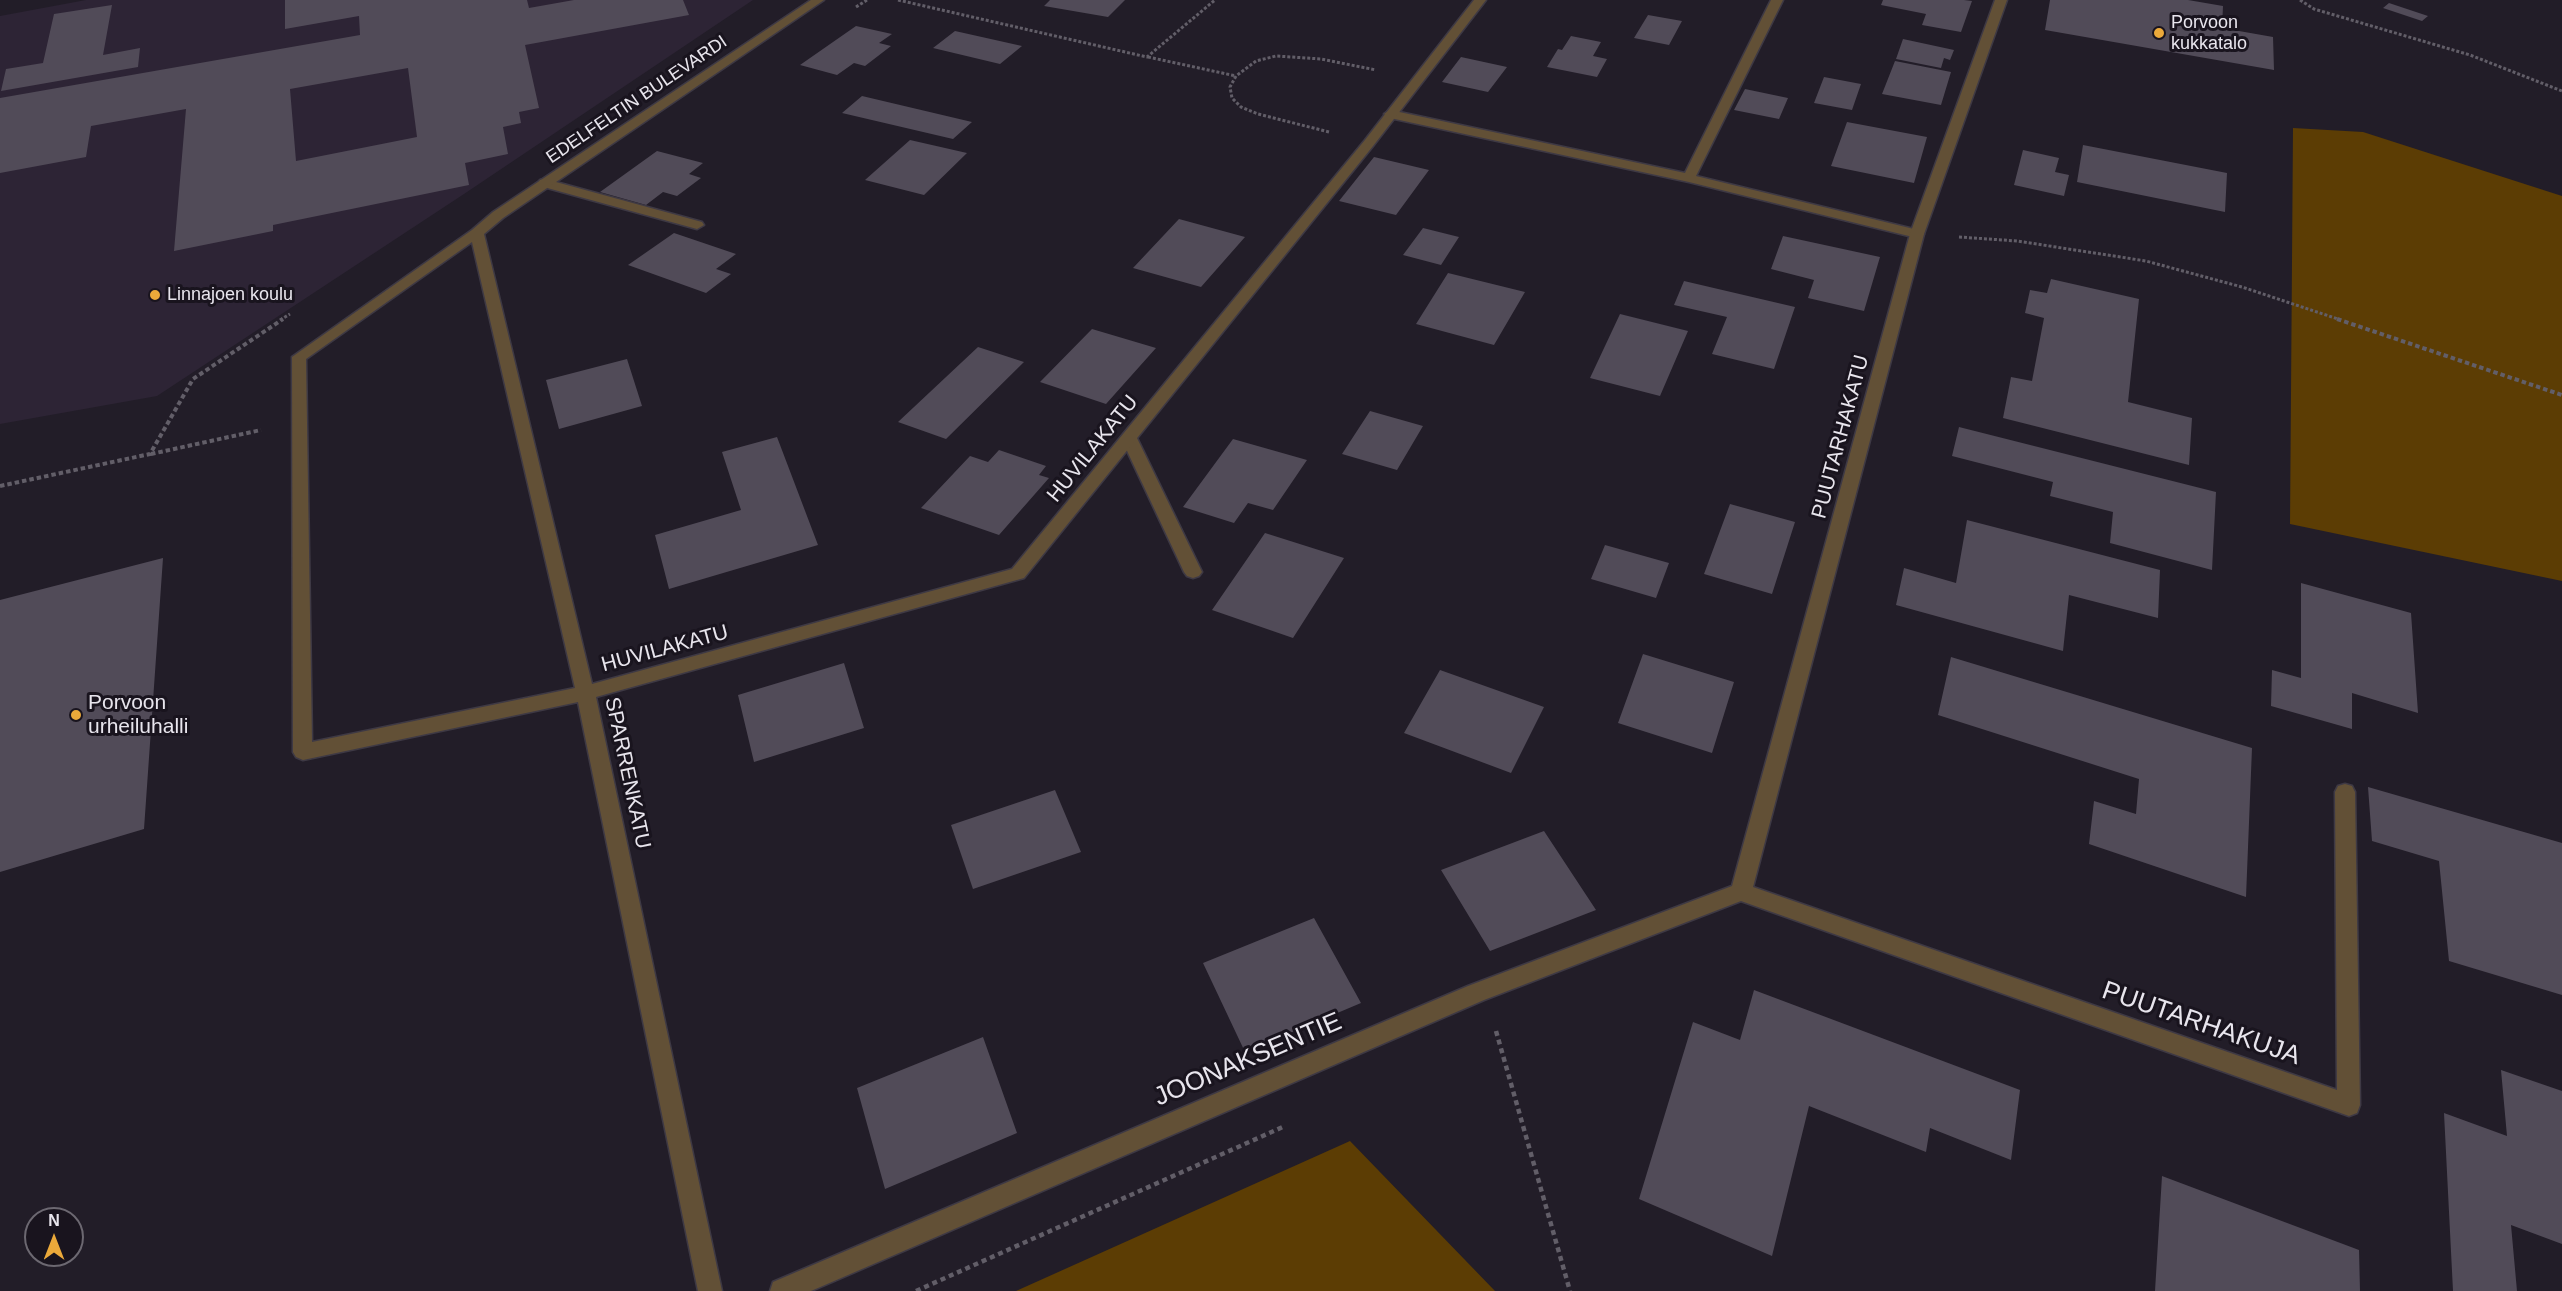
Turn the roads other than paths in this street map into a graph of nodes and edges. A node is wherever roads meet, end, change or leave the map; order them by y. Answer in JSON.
{"nodes":[{"id":1,"x":818,"y":0,"type":"edge"},
{"id":2,"x":1480,"y":0,"type":"edge"},
{"id":3,"x":1777,"y":0,"type":"edge"},
{"id":4,"x":2001,"y":0,"type":"edge"},
{"id":5,"x":1390,"y":114,"type":"junction"},
{"id":6,"x":1689,"y":178,"type":"junction"},
{"id":7,"x":545,"y":183,"type":"junction"},
{"id":8,"x":697,"y":225,"type":"dead end"},
{"id":9,"x":477,"y":233,"type":"junction"},
{"id":10,"x":1917,"y":234,"type":"junction"},
{"id":11,"x":300,"y":422,"type":"joint"},
{"id":12,"x":1129,"y":438,"type":"junction"},
{"id":13,"x":1193,"y":572,"type":"dead end"},
{"id":14,"x":585,"y":693,"type":"junction"},
{"id":15,"x":2346,"y":792,"type":"dead end"},
{"id":16,"x":1741,"y":892,"type":"junction"},
{"id":17,"x":710,"y":1291,"type":"edge"},
{"id":18,"x":782,"y":1291,"type":"edge"}],
"edges":[{"from":1,"to":7,"type":"street","name":"EDELFELTIN BULEVARDI"},
{"from":2,"to":5,"type":"street","name":"HUVILAKATU"},
{"from":3,"to":6,"type":"street"},
{"from":4,"to":10,"type":"street","name":"PUUTARHAKATU"},
{"from":5,"to":6,"type":"street"},
{"from":5,"to":12,"type":"street","name":"HUVILAKATU"},
{"from":6,"to":10,"type":"street"},
{"from":7,"to":8,"type":"street"},
{"from":7,"to":9,"type":"street","name":"EDELFELTIN BULEVARDI"},
{"from":9,"to":11,"type":"street","name":"EDELFELTIN BULEVARDI"},
{"from":9,"to":14,"type":"street","name":"SPARRENKATU"},
{"from":10,"to":16,"type":"street","name":"PUUTARHAKATU"},
{"from":11,"to":14,"type":"street","name":"HUVILAKATU"},
{"from":12,"to":13,"type":"street"},
{"from":12,"to":14,"type":"street","name":"HUVILAKATU"},
{"from":14,"to":17,"type":"street","name":"SPARRENKATU"},
{"from":15,"to":16,"type":"street","name":"PUUTARHAKUJA"},
{"from":16,"to":18,"type":"street","name":"JOONAKSENTIE"}]}
